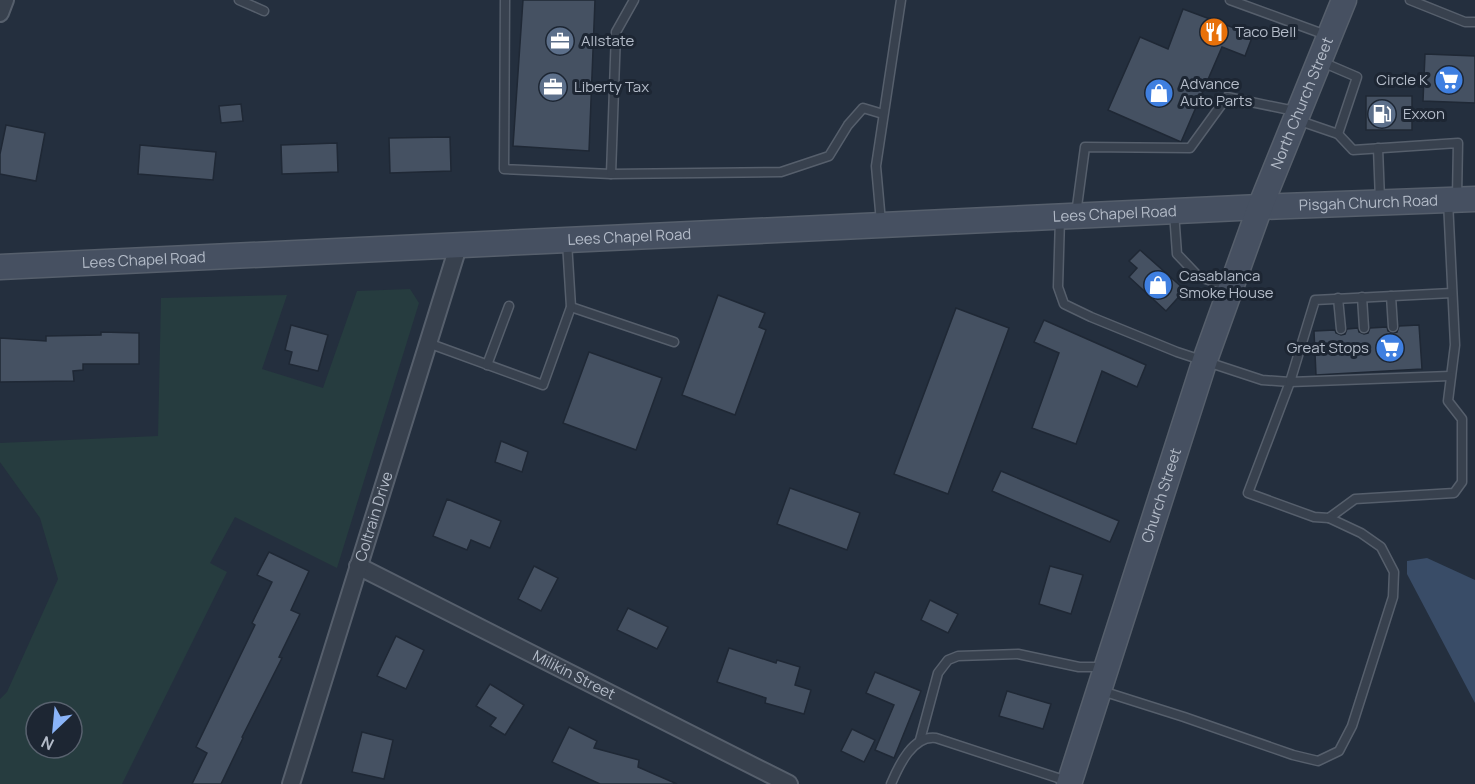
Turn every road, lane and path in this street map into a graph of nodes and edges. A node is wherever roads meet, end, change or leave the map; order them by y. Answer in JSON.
{"nodes":[{"id":1,"x":5,"y":0,"type":"edge"},
{"id":2,"x":239,"y":0,"type":"edge"},
{"id":3,"x":505,"y":0,"type":"edge"},
{"id":4,"x":633,"y":0,"type":"edge"},
{"id":5,"x":901,"y":0,"type":"edge"},
{"id":6,"x":1230,"y":0,"type":"edge"},
{"id":7,"x":1344,"y":0,"type":"edge"},
{"id":8,"x":1410,"y":0,"type":"edge"},
{"id":9,"x":264,"y":11,"type":"dead end"},
{"id":10,"x":0,"y":13,"type":"edge"},
{"id":11,"x":1475,"y":22,"type":"edge"},
{"id":12,"x":1329,"y":37,"type":"junction"},
{"id":13,"x":1319,"y":61,"type":"junction"},
{"id":14,"x":883,"y":114,"type":"junction"},
{"id":15,"x":1297,"y":115,"type":"junction"},
{"id":16,"x":1338,"y":134,"type":"junction"},
{"id":17,"x":1378,"y":148,"type":"junction"},
{"id":18,"x":611,"y":174,"type":"junction"},
{"id":19,"x":1460,"y":200,"type":"edge"},
{"id":20,"x":1380,"y":203,"type":"junction"},
{"id":21,"x":1260,"y":207,"type":"junction"},
{"id":22,"x":1174,"y":212,"type":"junction"},
{"id":23,"x":1068,"y":217,"type":"junction"},
{"id":24,"x":882,"y":226,"type":"junction"},
{"id":25,"x":567,"y":242,"type":"junction"},
{"id":26,"x":458,"y":247,"type":"junction"},
{"id":27,"x":0,"y":267,"type":"edge"},
{"id":28,"x":1231,"y":286,"type":"junction"},
{"id":29,"x":1452,"y":293,"type":"junction"},
{"id":30,"x":1391,"y":296,"type":"junction"},
{"id":31,"x":1362,"y":297,"type":"junction"},
{"id":32,"x":1338,"y":298,"type":"junction"},
{"id":33,"x":509,"y":306,"type":"dead end"},
{"id":34,"x":571,"y":307,"type":"junction"},
{"id":35,"x":1393,"y":327,"type":"dead end"},
{"id":36,"x":1364,"y":328,"type":"dead end"},
{"id":37,"x":1341,"y":329,"type":"dead end"},
{"id":38,"x":674,"y":342,"type":"dead end"},
{"id":39,"x":428,"y":343,"type":"junction"},
{"id":40,"x":1204,"y":360,"type":"junction"},
{"id":41,"x":487,"y":364,"type":"junction"},
{"id":42,"x":1450,"y":376,"type":"junction"},
{"id":43,"x":1290,"y":382,"type":"junction"},
{"id":44,"x":1329,"y":518,"type":"junction"},
{"id":45,"x":358,"y":566,"type":"junction"},
{"id":46,"x":1106,"y":668,"type":"junction"},
{"id":47,"x":1099,"y":690,"type":"junction"},
{"id":48,"x":921,"y":740,"type":"junction"},
{"id":49,"x":1070,"y":783,"type":"edge"},
{"id":50,"x":291,"y":784,"type":"edge"},
{"id":51,"x":789,"y":784,"type":"edge"},
{"id":52,"x":891,"y":784,"type":"edge"}],
"edges":[{"from":1,"to":10,"type":"street"},
{"from":2,"to":9,"type":"lane"},
{"from":3,"to":18,"type":"lane"},
{"from":4,"to":18,"type":"lane"},
{"from":5,"to":14,"type":"lane"},
{"from":6,"to":12,"type":"lane"},
{"from":7,"to":12,"type":"main road","name":"North Church Street"},
{"from":8,"to":11,"type":"lane"},
{"from":12,"to":13,"type":"main road","name":"North Church Street"},
{"from":13,"to":15,"type":"main road","name":"North Church Street"},
{"from":13,"to":16,"type":"lane"},
{"from":14,"to":18,"type":"lane"},
{"from":14,"to":24,"type":"lane"},
{"from":15,"to":16,"type":"lane"},
{"from":15,"to":21,"type":"main road","name":"North Church Street"},
{"from":15,"to":23,"type":"lane"},
{"from":16,"to":17,"type":"lane"},
{"from":17,"to":19,"type":"lane"},
{"from":17,"to":20,"type":"lane"},
{"from":19,"to":20,"type":"main road","name":"Pisgah Church Road"},
{"from":19,"to":29,"type":"lane"},
{"from":20,"to":21,"type":"main road","name":"Pisgah Church Road"},
{"from":21,"to":22,"type":"main road","name":"Lees Chapel Road"},
{"from":21,"to":28,"type":"main road","name":"Church Street"},
{"from":22,"to":23,"type":"main road","name":"Lees Chapel Road"},
{"from":22,"to":28,"type":"lane"},
{"from":23,"to":24,"type":"main road","name":"Lees Chapel Road"},
{"from":23,"to":40,"type":"lane"},
{"from":24,"to":25,"type":"main road","name":"Lees Chapel Road"},
{"from":25,"to":26,"type":"main road","name":"Lees Chapel Road"},
{"from":25,"to":34,"type":"lane"},
{"from":26,"to":27,"type":"main road","name":"Lees Chapel Road"},
{"from":26,"to":39,"type":"street","name":"Coltrain Drive"},
{"from":28,"to":40,"type":"main road","name":"Church Street"},
{"from":29,"to":30,"type":"lane"},
{"from":29,"to":42,"type":"lane"},
{"from":30,"to":31,"type":"lane"},
{"from":30,"to":35,"type":"lane"},
{"from":31,"to":32,"type":"lane"},
{"from":31,"to":36,"type":"lane"},
{"from":32,"to":37,"type":"lane"},
{"from":32,"to":43,"type":"lane"},
{"from":33,"to":41,"type":"lane"},
{"from":34,"to":38,"type":"lane"},
{"from":34,"to":41,"type":"lane"},
{"from":39,"to":41,"type":"lane"},
{"from":39,"to":45,"type":"street","name":"Coltrain Drive"},
{"from":40,"to":43,"type":"lane"},
{"from":40,"to":46,"type":"main road","name":"Church Street"},
{"from":42,"to":43,"type":"lane"},
{"from":42,"to":44,"type":"lane"},
{"from":43,"to":44,"type":"lane"},
{"from":44,"to":47,"type":"lane"},
{"from":45,"to":50,"type":"street","name":"Coltrain Drive"},
{"from":45,"to":51,"type":"street","name":"Milikin Street"},
{"from":46,"to":47,"type":"main road","name":"Church Street"},
{"from":46,"to":48,"type":"lane"},
{"from":47,"to":49,"type":"main road","name":"Church Street"},
{"from":48,"to":49,"type":"lane"},
{"from":48,"to":52,"type":"lane"}]}
